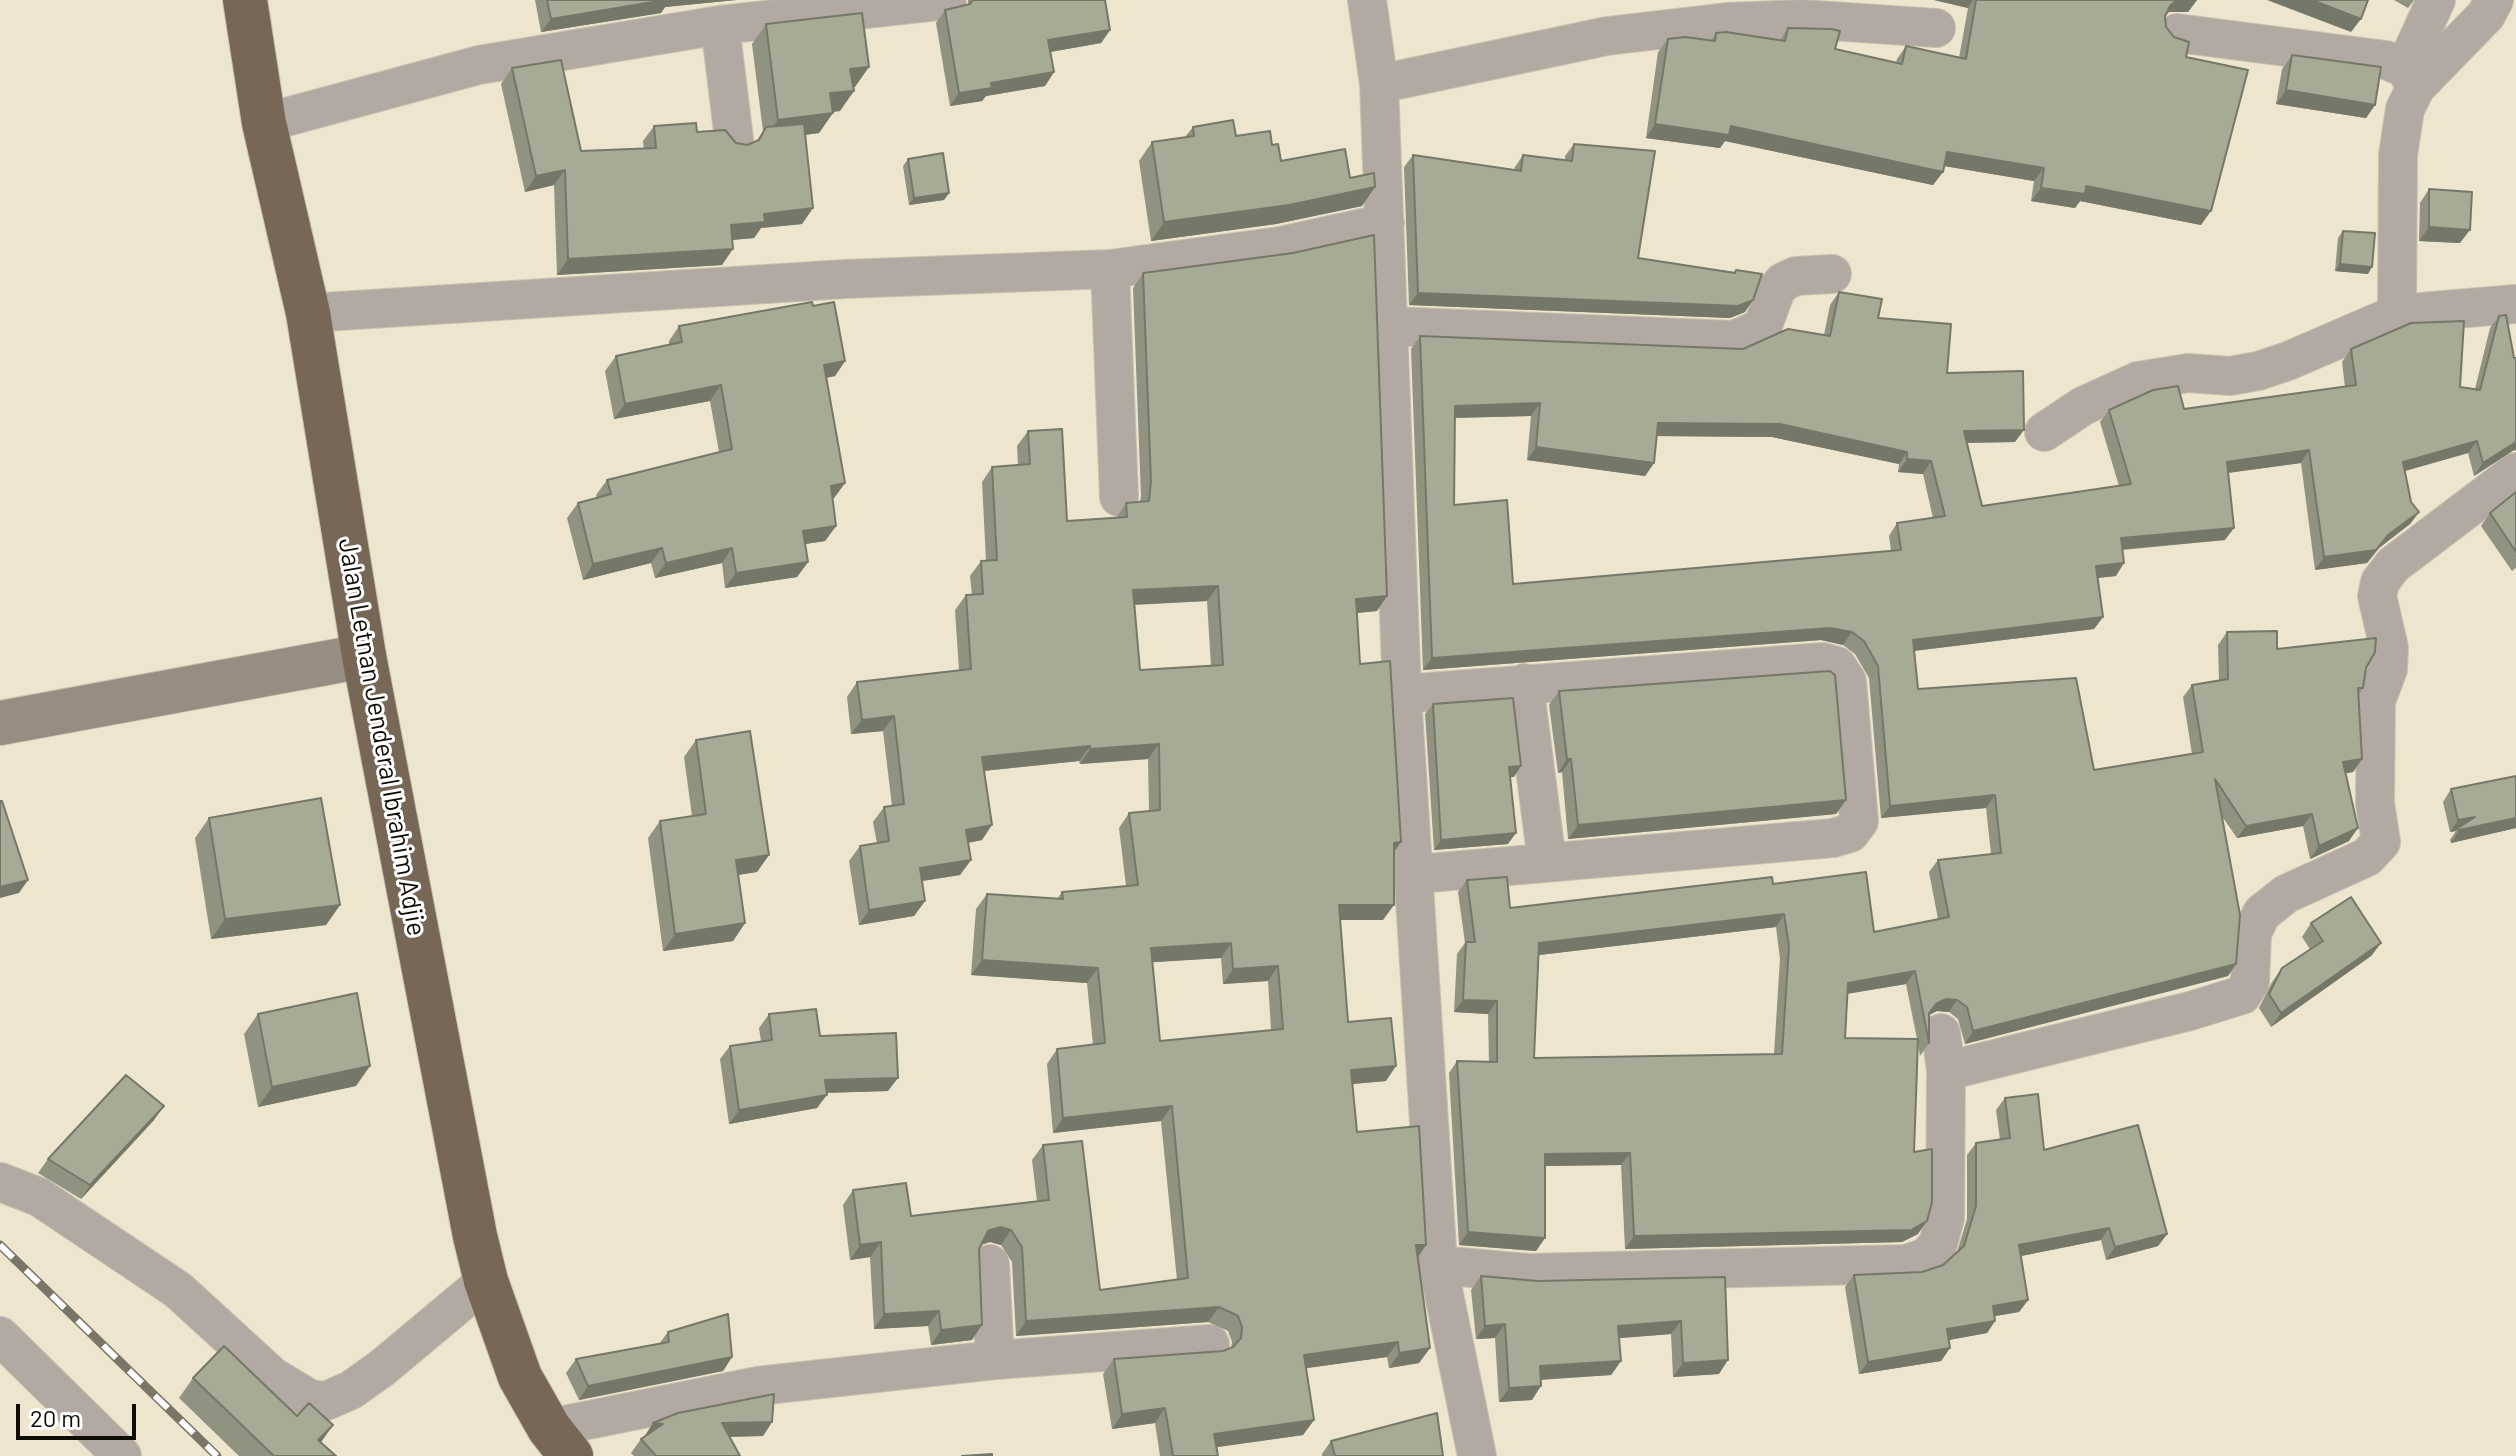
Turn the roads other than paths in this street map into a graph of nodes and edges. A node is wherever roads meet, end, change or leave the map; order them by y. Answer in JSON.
{"nodes":[{"id":1,"x":245,"y":0,"type":"edge"},
{"id":2,"x":947,"y":0,"type":"edge"},
{"id":3,"x":1367,"y":0,"type":"edge"},
{"id":4,"x":2436,"y":0,"type":"edge"},
{"id":5,"x":2494,"y":0,"type":"edge"},
{"id":6,"x":720,"y":25,"type":"junction"},
{"id":7,"x":1936,"y":28,"type":"dead end"},
{"id":8,"x":2177,"y":33,"type":"dead end"},
{"id":9,"x":2411,"y":77,"type":"junction"},
{"id":10,"x":1379,"y":84,"type":"junction"},
{"id":11,"x":264,"y":123,"type":"junction"},
{"id":12,"x":734,"y":139,"type":"edge"},
{"id":13,"x":1385,"y":223,"type":"junction"},
{"id":14,"x":1110,"y":269,"type":"junction"},
{"id":15,"x":1832,"y":274,"type":"dead end"},
{"id":16,"x":2516,"y":304,"type":"edge"},
{"id":17,"x":308,"y":313,"type":"junction"},
{"id":18,"x":2397,"y":314,"type":"junction"},
{"id":19,"x":1390,"y":326,"type":"junction"},
{"id":20,"x":2044,"y":432,"type":"dead end"},
{"id":21,"x":2516,"y":472,"type":"edge"},
{"id":22,"x":1119,"y":497,"type":"dead end"},
{"id":23,"x":364,"y":656,"type":"junction"},
{"id":24,"x":1524,"y":683,"type":"junction"},
{"id":25,"x":1402,"y":694,"type":"junction"},
{"id":26,"x":0,"y":723,"type":"edge"},
{"id":27,"x":1547,"y":862,"type":"junction"},
{"id":28,"x":1417,"y":874,"type":"junction"},
{"id":29,"x":1941,"y":1033,"type":"dead end"},
{"id":30,"x":1946,"y":1071,"type":"junction"},
{"id":31,"x":0,"y":1182,"type":"edge"},
{"id":32,"x":990,"y":1264,"type":"dead end"},
{"id":33,"x":1438,"y":1265,"type":"junction"},
{"id":34,"x":486,"y":1281,"type":"junction"},
{"id":35,"x":0,"y":1336,"type":"edge"},
{"id":36,"x":1210,"y":1344,"type":"dead end"},
{"id":37,"x":995,"y":1360,"type":"junction"},
{"id":38,"x":560,"y":1442,"type":"edge"},
{"id":39,"x":122,"y":1456,"type":"edge"},
{"id":40,"x":1477,"y":1456,"type":"edge"}],
"edges":[{"from":1,"to":11,"type":"highway","name":"Jalan Letnan Jenderal Ibrahim Adjie"},
{"from":2,"to":6,"type":"street"},
{"from":3,"to":10,"type":"street"},
{"from":4,"to":9,"type":"street"},
{"from":5,"to":9,"type":"street"},
{"from":6,"to":11,"type":"street"},
{"from":6,"to":12,"type":"street"},
{"from":7,"to":10,"type":"street"},
{"from":8,"to":9,"type":"street"},
{"from":9,"to":18,"type":"street"},
{"from":10,"to":13,"type":"street"},
{"from":11,"to":17,"type":"highway","name":"Jalan Letnan Jenderal Ibrahim Adjie"},
{"from":13,"to":14,"type":"street"},
{"from":13,"to":19,"type":"street"},
{"from":14,"to":17,"type":"street"},
{"from":14,"to":22,"type":"street"},
{"from":15,"to":19,"type":"street"},
{"from":16,"to":18,"type":"street"},
{"from":17,"to":23,"type":"highway","name":"Jalan Letnan Jenderal Ibrahim Adjie"},
{"from":18,"to":20,"type":"street"},
{"from":19,"to":25,"type":"street"},
{"from":21,"to":30,"type":"street"},
{"from":23,"to":26,"type":"street"},
{"from":23,"to":34,"type":"highway","name":"Jalan Letnan Jenderal Ibrahim Adjie"},
{"from":24,"to":25,"type":"street"},
{"from":24,"to":27,"type":"street"},
{"from":24,"to":27,"type":"street"},
{"from":25,"to":28,"type":"street"},
{"from":27,"to":28,"type":"street"},
{"from":28,"to":33,"type":"street"},
{"from":29,"to":30,"type":"street"},
{"from":30,"to":33,"type":"street"},
{"from":31,"to":34,"type":"street"},
{"from":32,"to":37,"type":"street"},
{"from":33,"to":40,"type":"street"},
{"from":34,"to":38,"type":"highway","name":"Jalan Letnan Jenderal Ibrahim Adjie"},
{"from":35,"to":39,"type":"street"},
{"from":36,"to":37,"type":"street"},
{"from":37,"to":38,"type":"street"}]}
